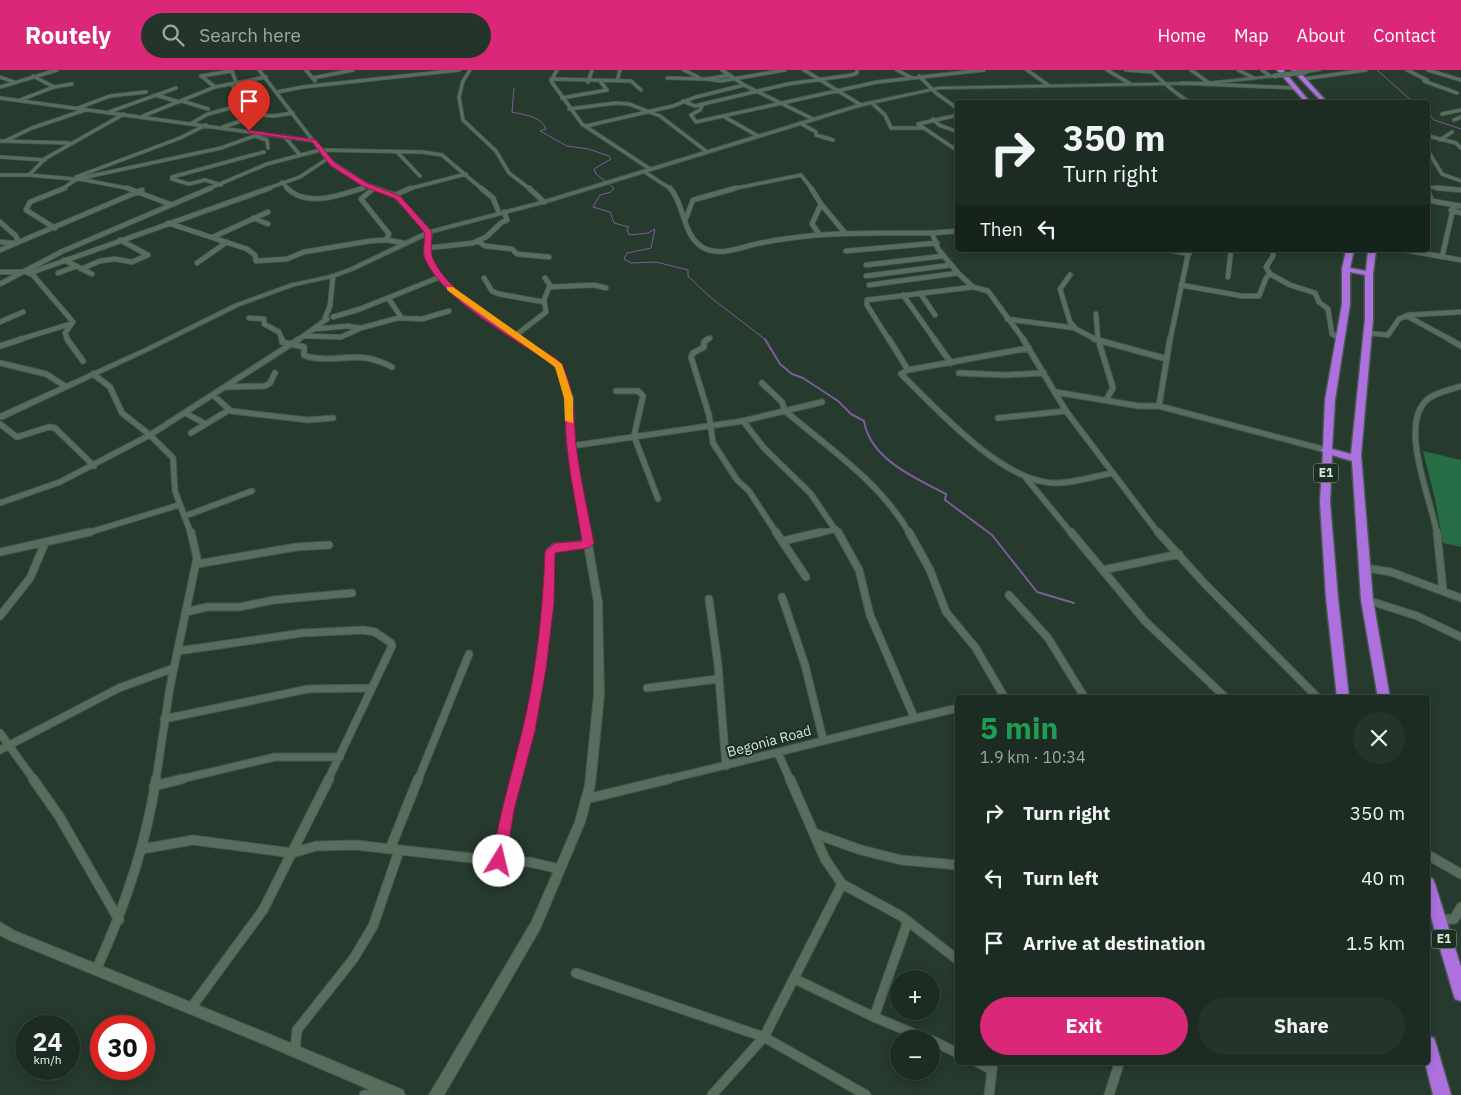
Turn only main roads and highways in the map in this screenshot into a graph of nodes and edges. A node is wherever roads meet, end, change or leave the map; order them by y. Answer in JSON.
{"nodes":[{"id":1,"x":1280,"y":70,"type":"edge"},
{"id":2,"x":1295,"y":70,"type":"edge"},
{"id":3,"x":1320,"y":70,"type":"edge"},
{"id":4,"x":1306,"y":100,"type":"edge"},
{"id":5,"x":1323,"y":100,"type":"edge"},
{"id":6,"x":429,"y":232,"type":"junction"},
{"id":7,"x":1348,"y":252,"type":"edge"},
{"id":8,"x":1372,"y":252,"type":"edge"},
{"id":9,"x":1346,"y":269,"type":"junction"},
{"id":10,"x":1370,"y":274,"type":"junction"},
{"id":11,"x":0,"y":417,"type":"edge"},
{"id":12,"x":1326,"y":450,"type":"junction"},
{"id":13,"x":1356,"y":459,"type":"junction"},
{"id":14,"x":1343,"y":695,"type":"edge"},
{"id":15,"x":1383,"y":695,"type":"edge"},
{"id":16,"x":1430,"y":891,"type":"edge"},
{"id":17,"x":0,"y":928,"type":"edge"},
{"id":18,"x":1456,"y":959,"type":"edge"},
{"id":19,"x":1461,"y":993,"type":"edge"},
{"id":20,"x":1430,"y":1051,"type":"edge"},
{"id":21,"x":395,"y":1094,"type":"edge"},
{"id":22,"x":436,"y":1095,"type":"edge"},
{"id":23,"x":1442,"y":1095,"type":"edge"}],
"edges":[{"from":1,"to":4,"type":"highway"},
{"from":2,"to":5,"type":"highway"},
{"from":3,"to":6,"type":"main road","bridge":true},
{"from":6,"to":11,"type":"main road"},
{"from":6,"to":22,"type":"main road"},
{"from":7,"to":9,"type":"highway","number":"E1"},
{"from":8,"to":10,"type":"highway","number":"E1"},
{"from":9,"to":10,"type":"highway"},
{"from":9,"to":12,"type":"highway","number":"E1"},
{"from":10,"to":13,"type":"highway","number":"E1"},
{"from":12,"to":13,"type":"highway"},
{"from":12,"to":14,"type":"highway","number":"E1"},
{"from":13,"to":15,"type":"highway","number":"E1"},
{"from":16,"to":18,"type":"highway","number":"E1"},
{"from":17,"to":21,"type":"main road"},
{"from":18,"to":19,"type":"highway","number":"E1"},
{"from":20,"to":23,"type":"highway"}]}
